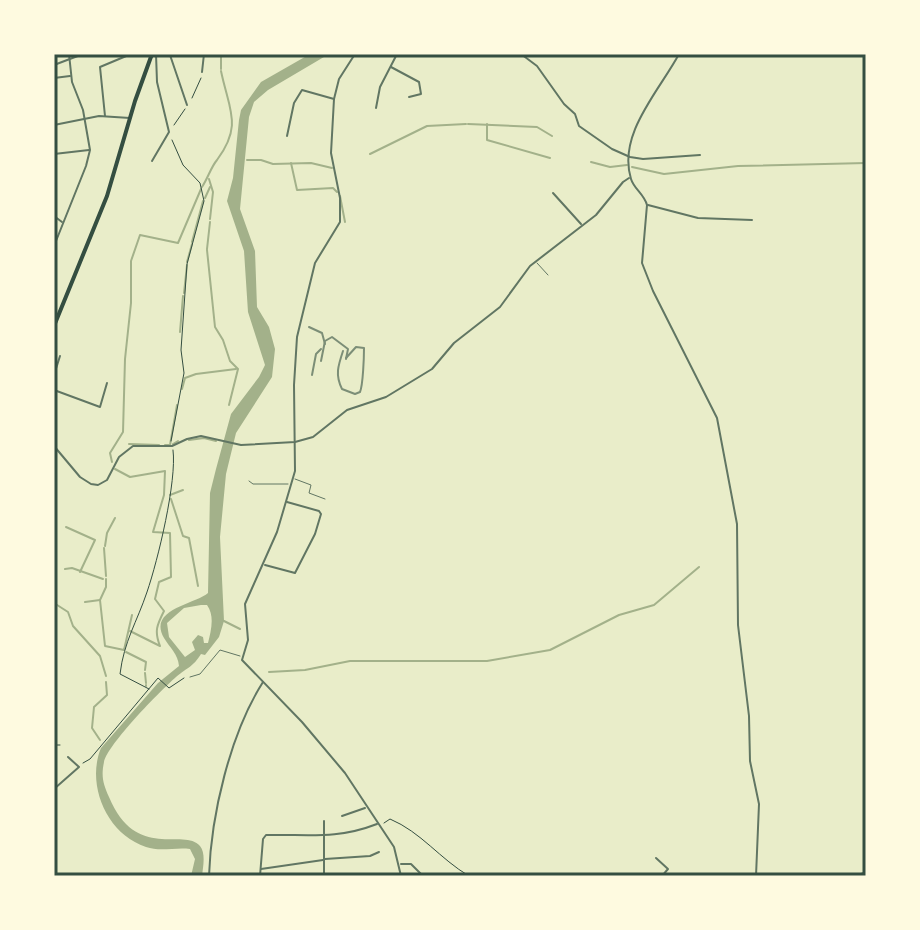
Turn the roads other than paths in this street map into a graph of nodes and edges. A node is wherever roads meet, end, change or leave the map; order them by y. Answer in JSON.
{"nodes":[{"id":1,"x":69,"y":54,"type":"edge"},
{"id":2,"x":83,"y":54,"type":"edge"},
{"id":3,"x":131,"y":54,"type":"edge"},
{"id":4,"x":154,"y":54,"type":"edge"},
{"id":5,"x":163,"y":54,"type":"edge"},
{"id":6,"x":171,"y":54,"type":"edge"},
{"id":7,"x":204,"y":54,"type":"edge"},
{"id":8,"x":355,"y":54,"type":"edge"},
{"id":9,"x":397,"y":54,"type":"edge"},
{"id":10,"x":521,"y":54,"type":"edge"},
{"id":11,"x":679,"y":54,"type":"edge"},
{"id":12,"x":71,"y":59,"type":"junction"},
{"id":13,"x":54,"y":65,"type":"edge"},
{"id":14,"x":390,"y":67,"type":"junction"},
{"id":15,"x":202,"y":72,"type":"dead end"},
{"id":16,"x":71,"y":76,"type":"junction"},
{"id":17,"x":54,"y":78,"type":"edge"},
{"id":18,"x":409,"y":97,"type":"dead end"},
{"id":19,"x":334,"y":99,"type":"junction"},
{"id":20,"x":187,"y":105,"type":"dead end"},
{"id":21,"x":376,"y":108,"type":"dead end"},
{"id":22,"x":105,"y":116,"type":"junction"},
{"id":23,"x":85,"y":118,"type":"junction"},
{"id":24,"x":131,"y":119,"type":"junction"},
{"id":25,"x":54,"y":125,"type":"edge"},
{"id":26,"x":287,"y":136,"type":"dead end"},
{"id":27,"x":90,"y":150,"type":"junction"},
{"id":28,"x":54,"y":154,"type":"edge"},
{"id":29,"x":700,"y":155,"type":"dead end"},
{"id":30,"x":630,"y":157,"type":"junction"},
{"id":31,"x":152,"y":161,"type":"dead end"},
{"id":32,"x":631,"y":177,"type":"junction"},
{"id":33,"x":553,"y":193,"type":"dead end"},
{"id":34,"x":647,"y":205,"type":"junction"},
{"id":35,"x":54,"y":216,"type":"edge"},
{"id":36,"x":752,"y":220,"type":"dead end"},
{"id":37,"x":63,"y":223,"type":"junction"},
{"id":38,"x":582,"y":225,"type":"junction"},
{"id":39,"x":54,"y":246,"type":"edge"},
{"id":40,"x":535,"y":261,"type":"junction"},
{"id":41,"x":548,"y":275,"type":"dead end"},
{"id":42,"x":54,"y":326,"type":"edge"},
{"id":43,"x":60,"y":356,"type":"dead end"},
{"id":44,"x":54,"y":375,"type":"edge"},
{"id":45,"x":107,"y":383,"type":"dead end"},
{"id":46,"x":54,"y":390,"type":"edge"},
{"id":47,"x":295,"y":442,"type":"junction"},
{"id":48,"x":54,"y":446,"type":"edge"},
{"id":49,"x":293,"y":478,"type":"junction"},
{"id":50,"x":249,"y":481,"type":"dead end"},
{"id":51,"x":291,"y":484,"type":"junction"},
{"id":52,"x":325,"y":499,"type":"dead end"},
{"id":53,"x":286,"y":501,"type":"junction"},
{"id":54,"x":263,"y":565,"type":"junction"},
{"id":55,"x":242,"y":657,"type":"junction"},
{"id":56,"x":190,"y":677,"type":"road end"},
{"id":57,"x":263,"y":681,"type":"junction"},
{"id":58,"x":68,"y":757,"type":"dead end"},
{"id":59,"x":54,"y":789,"type":"edge"},
{"id":60,"x":366,"y":808,"type":"junction"},
{"id":61,"x":342,"y":816,"type":"dead end"},
{"id":62,"x":324,"y":821,"type":"dead end"},
{"id":63,"x":378,"y":824,"type":"junction"},
{"id":64,"x":324,"y":837,"type":"junction"},
{"id":65,"x":379,"y":852,"type":"dead end"},
{"id":66,"x":656,"y":858,"type":"dead end"},
{"id":67,"x":323,"y":860,"type":"junction"},
{"id":68,"x":400,"y":864,"type":"junction"},
{"id":69,"x":261,"y":869,"type":"junction"},
{"id":70,"x":866,"y":873,"type":"edge"},
{"id":71,"x":209,"y":876,"type":"edge"},
{"id":72,"x":260,"y":876,"type":"edge"},
{"id":73,"x":324,"y":876,"type":"edge"},
{"id":74,"x":401,"y":876,"type":"edge"},
{"id":75,"x":423,"y":876,"type":"edge"},
{"id":76,"x":662,"y":876,"type":"edge"},
{"id":77,"x":756,"y":876,"type":"edge"},
{"id":78,"x":856,"y":876,"type":"edge"}],
"edges":[{"from":1,"to":12,"type":"street"},
{"from":2,"to":12,"type":"street"},
{"from":3,"to":22,"type":"street"},
{"from":4,"to":24,"type":"main road"},
{"from":4,"to":31,"type":"street"},
{"from":5,"to":6,"type":"street"},
{"from":6,"to":20,"type":"street"},
{"from":7,"to":15,"type":"street"},
{"from":8,"to":19,"type":"street"},
{"from":9,"to":14,"type":"street"},
{"from":10,"to":30,"type":"street"},
{"from":11,"to":30,"type":"street"},
{"from":12,"to":13,"type":"street"},
{"from":12,"to":16,"type":"street"},
{"from":14,"to":18,"type":"street"},
{"from":14,"to":21,"type":"street"},
{"from":16,"to":17,"type":"street"},
{"from":16,"to":23,"type":"street"},
{"from":19,"to":26,"type":"street"},
{"from":19,"to":47,"type":"street"},
{"from":22,"to":23,"type":"street"},
{"from":22,"to":24,"type":"street"},
{"from":23,"to":25,"type":"street"},
{"from":23,"to":27,"type":"street"},
{"from":24,"to":42,"type":"main road"},
{"from":27,"to":28,"type":"street"},
{"from":27,"to":37,"type":"street"},
{"from":29,"to":30,"type":"street"},
{"from":30,"to":32,"type":"street"},
{"from":32,"to":34,"type":"street"},
{"from":32,"to":38,"type":"street"},
{"from":33,"to":38,"type":"street"},
{"from":34,"to":36,"type":"street"},
{"from":34,"to":77,"type":"street"},
{"from":35,"to":37,"type":"street"},
{"from":37,"to":39,"type":"street"},
{"from":38,"to":40,"type":"street"},
{"from":40,"to":41,"type":"lane"},
{"from":40,"to":47,"type":"street"},
{"from":43,"to":44,"type":"street"},
{"from":45,"to":46,"type":"street"},
{"from":47,"to":48,"type":"street"},
{"from":47,"to":49,"type":"street"},
{"from":49,"to":51,"type":"street"},
{"from":49,"to":52,"type":"lane"},
{"from":50,"to":51,"type":"lane"},
{"from":51,"to":53,"type":"street"},
{"from":53,"to":54,"type":"street"},
{"from":53,"to":54,"type":"street"},
{"from":54,"to":55,"type":"street"},
{"from":55,"to":56,"type":"lane"},
{"from":55,"to":57,"type":"street"},
{"from":57,"to":60,"type":"street"},
{"from":57,"to":71,"type":"street"},
{"from":58,"to":59,"type":"street"},
{"from":60,"to":61,"type":"street"},
{"from":60,"to":63,"type":"street"},
{"from":62,"to":64,"type":"street"},
{"from":63,"to":64,"type":"street"},
{"from":63,"to":68,"type":"street"},
{"from":64,"to":67,"type":"street"},
{"from":64,"to":69,"type":"street"},
{"from":65,"to":67,"type":"street"},
{"from":66,"to":76,"type":"street"},
{"from":67,"to":69,"type":"street"},
{"from":67,"to":73,"type":"street"},
{"from":68,"to":74,"type":"street"},
{"from":68,"to":75,"type":"street"},
{"from":69,"to":72,"type":"street"},
{"from":70,"to":78,"type":"street"}]}
